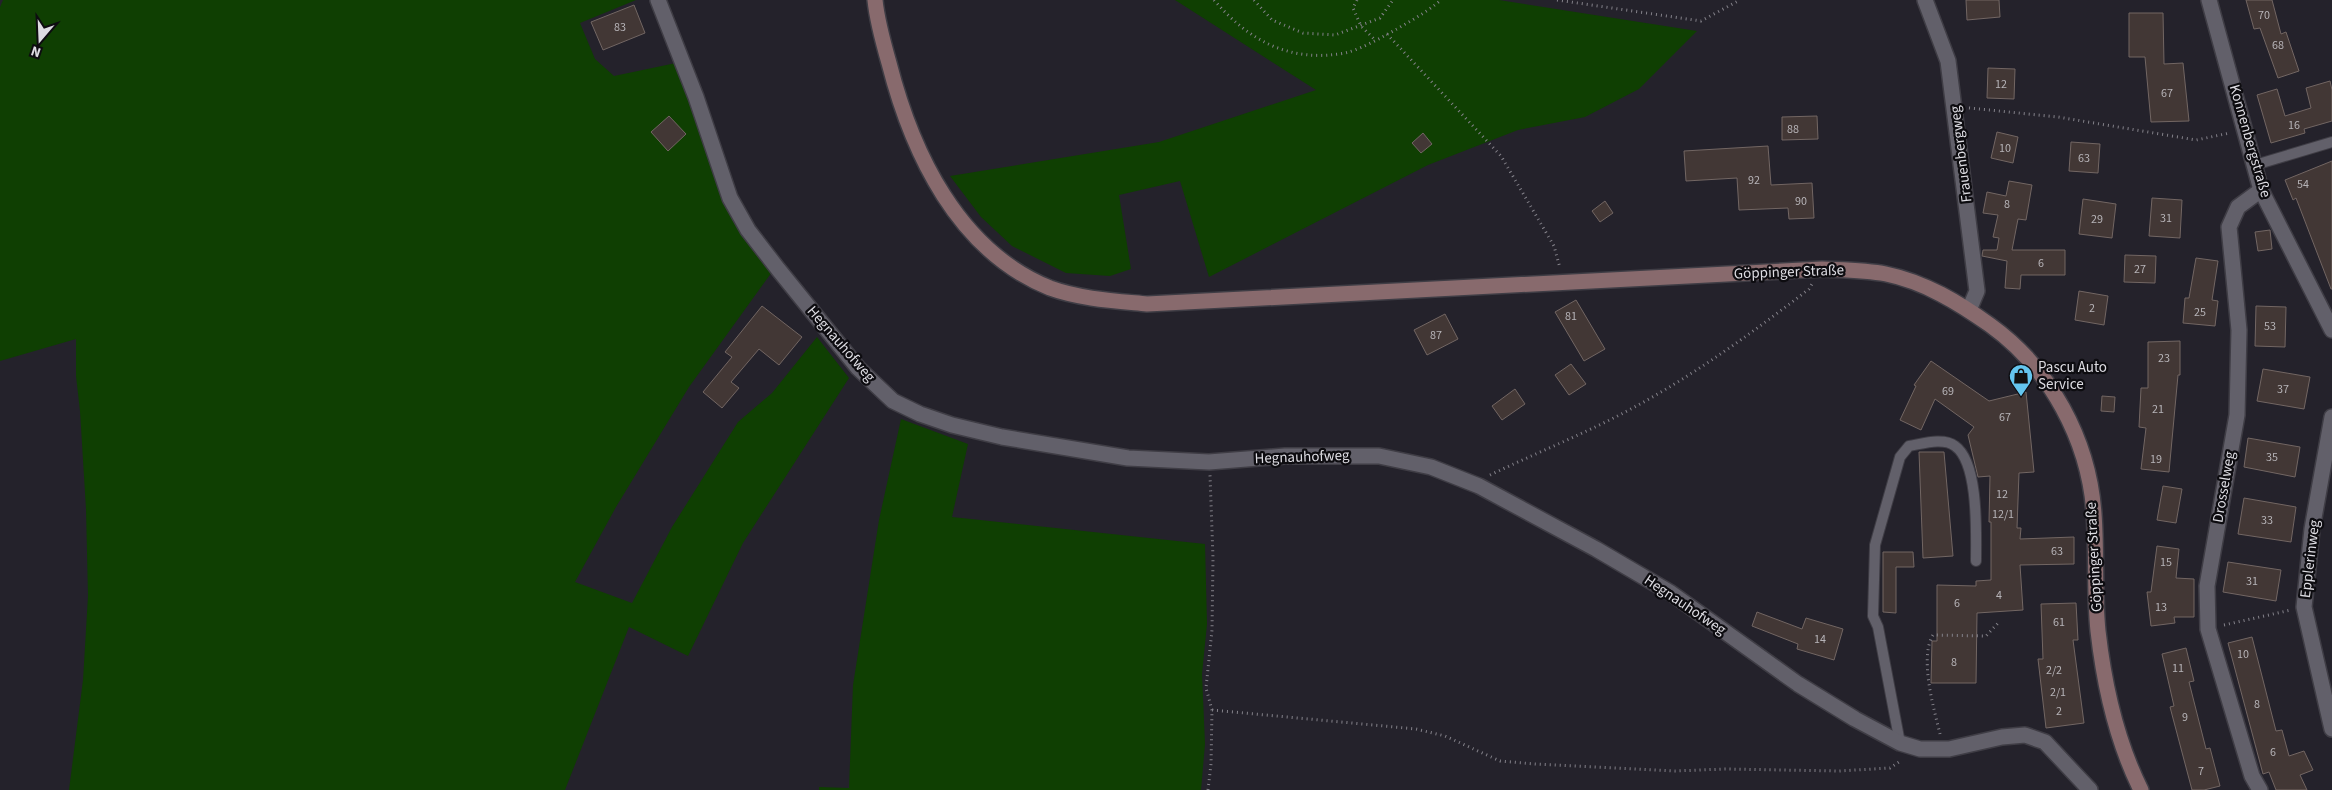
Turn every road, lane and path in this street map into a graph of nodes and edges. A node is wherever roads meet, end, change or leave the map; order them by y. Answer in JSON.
{"nodes":[{"id":1,"x":658,"y":0,"type":"edge"},
{"id":2,"x":875,"y":0,"type":"edge"},
{"id":3,"x":1214,"y":0,"type":"edge"},
{"id":4,"x":1254,"y":0,"type":"edge"},
{"id":5,"x":1357,"y":0,"type":"edge"},
{"id":6,"x":1393,"y":0,"type":"edge"},
{"id":7,"x":1441,"y":0,"type":"edge"},
{"id":8,"x":1557,"y":0,"type":"edge"},
{"id":9,"x":1740,"y":0,"type":"edge"},
{"id":10,"x":1925,"y":0,"type":"edge"},
{"id":11,"x":2209,"y":0,"type":"edge"},
{"id":12,"x":1361,"y":26,"type":"junction"},
{"id":13,"x":1388,"y":34,"type":"junction"},
{"id":14,"x":1375,"y":40,"type":"junction"},
{"id":15,"x":1956,"y":106,"type":"junction"},
{"id":16,"x":2245,"y":129,"type":"junction"},
{"id":17,"x":2332,"y":142,"type":"edge"},
{"id":18,"x":2255,"y":165,"type":"junction"},
{"id":19,"x":2261,"y":190,"type":"junction"},
{"id":20,"x":1822,"y":269,"type":"junction"},
{"id":21,"x":1563,"y":283,"type":"junction"},
{"id":22,"x":1969,"y":310,"type":"junction"},
{"id":23,"x":2332,"y":330,"type":"edge"},
{"id":24,"x":2332,"y":417,"type":"edge"},
{"id":25,"x":1209,"y":462,"type":"junction"},
{"id":26,"x":1479,"y":486,"type":"junction"},
{"id":27,"x":1976,"y":561,"type":"dead end"},
{"id":28,"x":2304,"y":607,"type":"junction"},
{"id":29,"x":2000,"y":621,"type":"dead end"},
{"id":30,"x":2208,"y":629,"type":"junction"},
{"id":31,"x":1212,"y":710,"type":"junction"},
{"id":32,"x":2332,"y":729,"type":"edge"},
{"id":33,"x":1900,"y":743,"type":"junction"},
{"id":34,"x":1920,"y":749,"type":"junction"},
{"id":35,"x":1944,"y":749,"type":"junction"},
{"id":36,"x":1208,"y":790,"type":"edge"},
{"id":37,"x":2090,"y":790,"type":"edge"},
{"id":38,"x":2141,"y":790,"type":"edge"},
{"id":39,"x":2260,"y":790,"type":"edge"}],
"edges":[{"from":1,"to":25,"type":"street","name":"Hegnauhofweg"},
{"from":2,"to":21,"type":"main road","name":"Göppinger Straße"},
{"from":3,"to":14,"type":"path"},
{"from":4,"to":12,"type":"path"},
{"from":5,"to":12,"type":"path"},
{"from":6,"to":12,"type":"path"},
{"from":7,"to":13,"type":"path"},
{"from":8,"to":9,"type":"path"},
{"from":10,"to":15,"type":"street","name":"Frauenbergweg"},
{"from":11,"to":16,"type":"street","name":"Konnenbergstraße"},
{"from":12,"to":14,"type":"path"},
{"from":13,"to":14,"type":"path"},
{"from":13,"to":21,"type":"path"},
{"from":15,"to":16,"type":"path"},
{"from":15,"to":22,"type":"street","name":"Frauenbergweg"},
{"from":16,"to":18,"type":"street","name":"Konnenbergstraße"},
{"from":17,"to":18,"type":"lane"},
{"from":18,"to":19,"type":"street","name":"Konnenbergstraße"},
{"from":19,"to":23,"type":"street","name":"Konnenbergstraße"},
{"from":19,"to":30,"type":"street","name":"Drosselweg"},
{"from":20,"to":21,"type":"main road","name":"Göppinger Straße"},
{"from":20,"to":22,"type":"main road","name":"Göppinger Straße"},
{"from":20,"to":26,"type":"path"},
{"from":22,"to":38,"type":"main road","name":"Göppinger Straße"},
{"from":24,"to":28,"type":"street","name":"Epplerinweg"},
{"from":25,"to":26,"type":"street","name":"Hegnauhofweg"},
{"from":25,"to":31,"type":"path"},
{"from":26,"to":33,"type":"street","name":"Hegnauhofweg"},
{"from":27,"to":33,"type":"lane"},
{"from":28,"to":30,"type":"path"},
{"from":28,"to":32,"type":"street","name":"Epplerinweg"},
{"from":29,"to":35,"type":"path"},
{"from":30,"to":39,"type":"street","name":"Drosselweg"},
{"from":31,"to":34,"type":"path"},
{"from":31,"to":36,"type":"path"},
{"from":33,"to":34,"type":"street","name":"Hegnauhofweg"},
{"from":34,"to":35,"type":"street","name":"Hegnauhofweg"},
{"from":35,"to":37,"type":"street","name":"Hegnauhofweg"}]}
